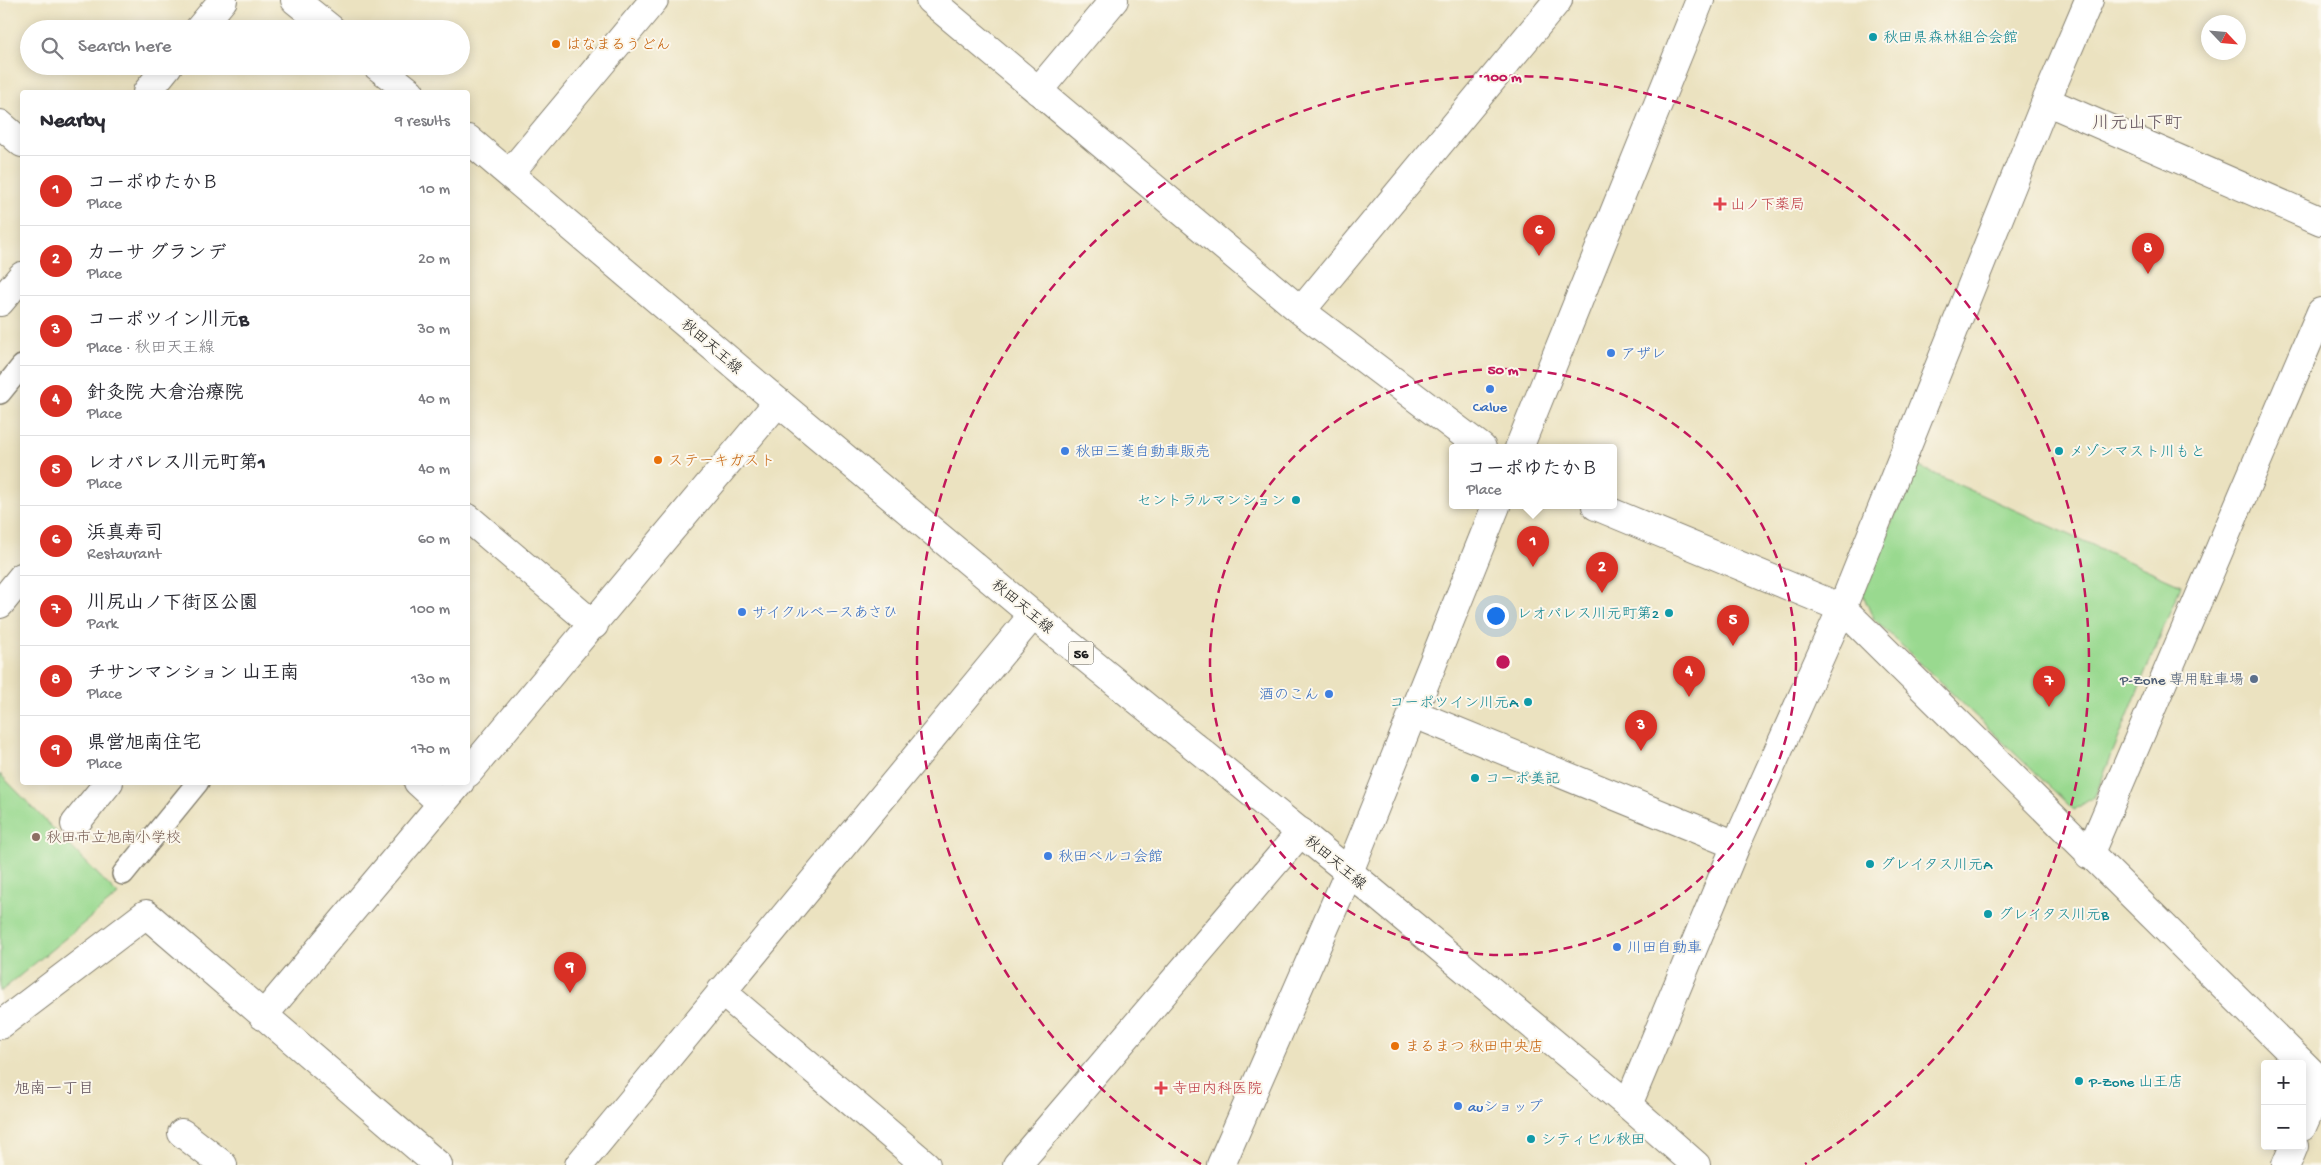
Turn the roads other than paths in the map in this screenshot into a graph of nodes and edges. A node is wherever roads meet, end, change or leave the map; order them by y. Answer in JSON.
{"nodes":[{"id":1,"x":223,"y":0,"type":"edge"},
{"id":2,"x":295,"y":0,"type":"edge"},
{"id":3,"x":654,"y":0,"type":"edge"},
{"id":4,"x":930,"y":0,"type":"edge"},
{"id":5,"x":1114,"y":0,"type":"edge"},
{"id":6,"x":1558,"y":0,"type":"edge"},
{"id":7,"x":1700,"y":0,"type":"edge"},
{"id":8,"x":2089,"y":0,"type":"edge"},
{"id":9,"x":206,"y":20,"type":"edge"},
{"id":10,"x":320,"y":20,"type":"edge"},
{"id":11,"x":161,"y":75,"type":"edge"},
{"id":12,"x":388,"y":75,"type":"edge"},
{"id":13,"x":149,"y":90,"type":"edge"},
{"id":14,"x":407,"y":90,"type":"edge"},
{"id":15,"x":1038,"y":91,"type":"junction"},
{"id":16,"x":2046,"y":101,"type":"junction"},
{"id":17,"x":0,"y":124,"type":"edge"},
{"id":18,"x":20,"y":141,"type":"edge"},
{"id":19,"x":470,"y":141,"type":"edge"},
{"id":20,"x":510,"y":174,"type":"junction"},
{"id":21,"x":2321,"y":221,"type":"edge"},
{"id":22,"x":20,"y":278,"type":"edge"},
{"id":23,"x":0,"y":302,"type":"edge"},
{"id":24,"x":1301,"y":311,"type":"junction"},
{"id":25,"x":2321,"y":312,"type":"edge"},
{"id":26,"x":20,"y":368,"type":"edge"},
{"id":27,"x":0,"y":393,"type":"edge"},
{"id":28,"x":778,"y":402,"type":"junction"},
{"id":29,"x":1477,"y":444,"type":"edge"},
{"id":30,"x":1522,"y":444,"type":"edge"},
{"id":31,"x":1495,"y":509,"type":"edge"},
{"id":32,"x":1603,"y":509,"type":"edge"},
{"id":33,"x":470,"y":520,"type":"edge"},
{"id":34,"x":20,"y":579,"type":"edge"},
{"id":35,"x":0,"y":604,"type":"edge"},
{"id":36,"x":1842,"y":608,"type":"junction"},
{"id":37,"x":1033,"y":615,"type":"junction"},
{"id":38,"x":594,"y":625,"type":"junction"},
{"id":39,"x":1412,"y":713,"type":"junction"},
{"id":40,"x":470,"y":772,"type":"edge"},
{"id":41,"x":107,"y":785,"type":"edge"},
{"id":42,"x":196,"y":785,"type":"edge"},
{"id":43,"x":421,"y":785,"type":"edge"},
{"id":44,"x":458,"y":785,"type":"edge"},
{"id":45,"x":442,"y":804,"type":"junction"},
{"id":46,"x":75,"y":824,"type":"dead end"},
{"id":47,"x":1301,"y":832,"type":"junction"},
{"id":48,"x":1736,"y":845,"type":"junction"},
{"id":49,"x":2089,"y":855,"type":"junction"},
{"id":50,"x":1349,"y":872,"type":"junction"},
{"id":51,"x":123,"y":874,"type":"dead end"},
{"id":52,"x":721,"y":991,"type":"junction"},
{"id":53,"x":263,"y":1016,"type":"junction"},
{"id":54,"x":0,"y":1025,"type":"edge"},
{"id":55,"x":2321,"y":1083,"type":"edge"},
{"id":56,"x":1628,"y":1105,"type":"junction"},
{"id":57,"x":2306,"y":1118,"type":"edge"},
{"id":58,"x":182,"y":1133,"type":"dead end"},
{"id":59,"x":2292,"y":1150,"type":"edge"},
{"id":60,"x":223,"y":1165,"type":"edge"},
{"id":61,"x":438,"y":1165,"type":"edge"},
{"id":62,"x":580,"y":1165,"type":"edge"},
{"id":63,"x":926,"y":1165,"type":"edge"},
{"id":64,"x":1017,"y":1165,"type":"edge"},
{"id":65,"x":1221,"y":1165,"type":"edge"},
{"id":66,"x":1696,"y":1165,"type":"edge"},
{"id":67,"x":2286,"y":1165,"type":"edge"}],
"edges":[{"from":1,"to":9,"type":"street"},
{"from":2,"to":10,"type":"street"},
{"from":3,"to":20,"type":"street"},
{"from":4,"to":15,"type":"street"},
{"from":5,"to":15,"type":"street"},
{"from":6,"to":24,"type":"street"},
{"from":7,"to":30,"type":"street"},
{"from":8,"to":16,"type":"street"},
{"from":11,"to":13,"type":"street"},
{"from":12,"to":14,"type":"street"},
{"from":15,"to":24,"type":"street"},
{"from":16,"to":21,"type":"street"},
{"from":16,"to":36,"type":"street"},
{"from":17,"to":18,"type":"street"},
{"from":19,"to":20,"type":"street","name":"秋田天王線","number":"56"},
{"from":20,"to":28,"type":"street","name":"秋田天王線","number":"56"},
{"from":22,"to":23,"type":"street"},
{"from":24,"to":29,"type":"street"},
{"from":25,"to":49,"type":"street"},
{"from":26,"to":27,"type":"lane"},
{"from":28,"to":37,"type":"street","name":"秋田天王線","number":"56"},
{"from":28,"to":38,"type":"street"},
{"from":31,"to":39,"type":"street"},
{"from":32,"to":36,"type":"street"},
{"from":33,"to":38,"type":"street"},
{"from":34,"to":35,"type":"street"},
{"from":36,"to":48,"type":"street"},
{"from":36,"to":49,"type":"street"},
{"from":37,"to":47,"type":"street","name":"秋田天王線","number":"56"},
{"from":37,"to":52,"type":"street"},
{"from":38,"to":40,"type":"street"},
{"from":39,"to":48,"type":"street"},
{"from":39,"to":50,"type":"street"},
{"from":41,"to":46,"type":"street"},
{"from":42,"to":51,"type":"lane"},
{"from":43,"to":45,"type":"street"},
{"from":44,"to":45,"type":"street"},
{"from":45,"to":53,"type":"street"},
{"from":47,"to":50,"type":"street","name":"秋田天王線","number":"56"},
{"from":47,"to":64,"type":"street"},
{"from":48,"to":56,"type":"street"},
{"from":49,"to":55,"type":"street"},
{"from":50,"to":56,"type":"street","name":"秋田天王線","number":"56"},
{"from":50,"to":65,"type":"street"},
{"from":52,"to":62,"type":"street"},
{"from":52,"to":63,"type":"street"},
{"from":53,"to":54,"type":"street"},
{"from":53,"to":61,"type":"street"},
{"from":55,"to":57,"type":"street"},
{"from":56,"to":66,"type":"street","name":"秋田天王線","number":"56"},
{"from":58,"to":60,"type":"street"},
{"from":59,"to":67,"type":"street"}]}
